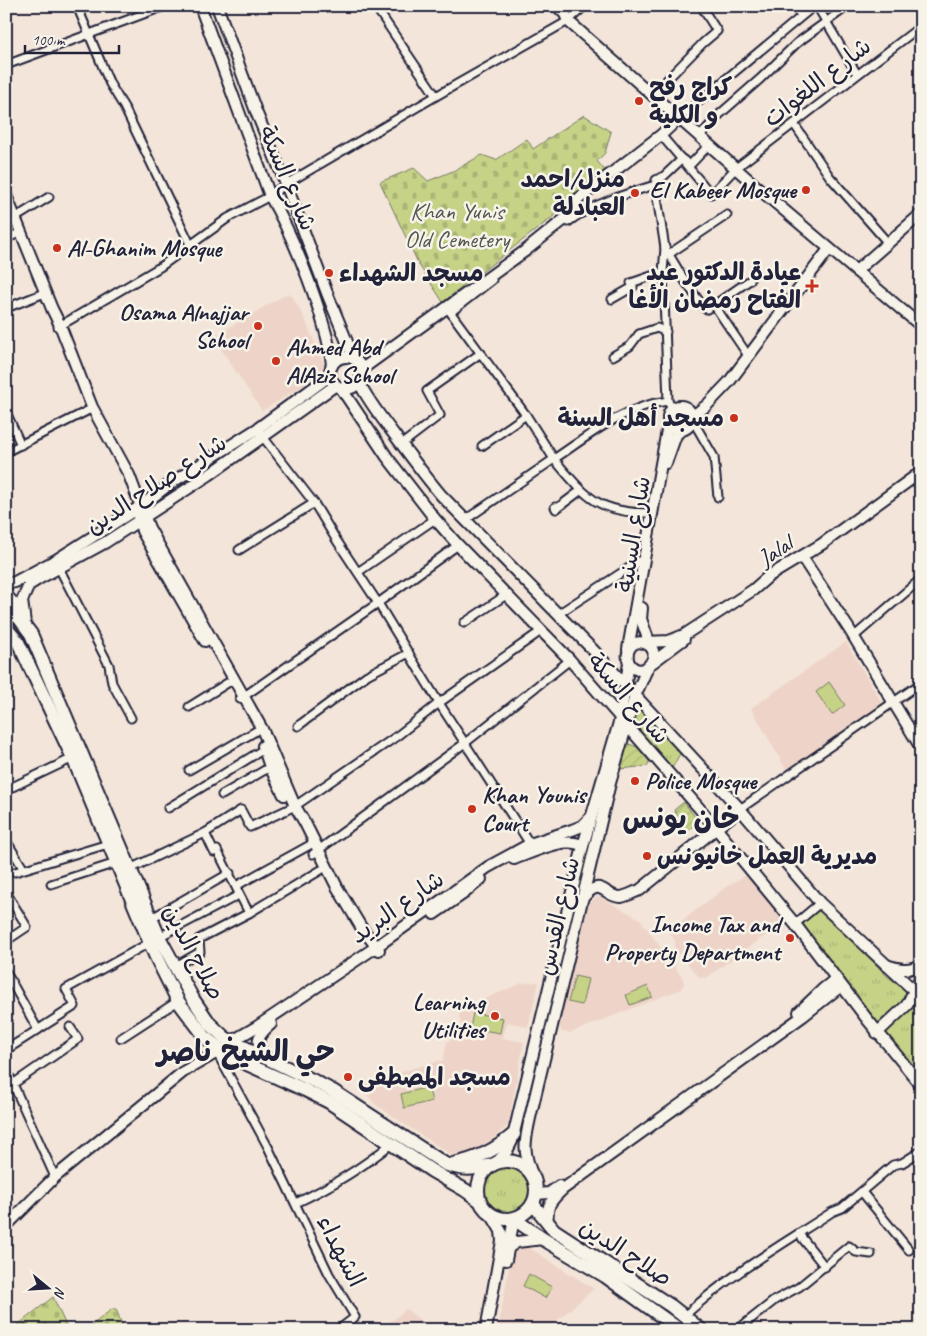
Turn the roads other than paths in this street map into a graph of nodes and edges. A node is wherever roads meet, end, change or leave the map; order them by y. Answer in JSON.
{"nodes":[{"id":1,"x":77,"y":6,"type":"edge"},
{"id":2,"x":165,"y":6,"type":"edge"},
{"id":3,"x":200,"y":6,"type":"edge"},
{"id":4,"x":217,"y":6,"type":"edge"},
{"id":5,"x":386,"y":6,"type":"edge"},
{"id":6,"x":548,"y":6,"type":"edge"},
{"id":7,"x":556,"y":6,"type":"edge"},
{"id":8,"x":586,"y":6,"type":"edge"},
{"id":9,"x":701,"y":6,"type":"edge"},
{"id":10,"x":794,"y":6,"type":"edge"},
{"id":11,"x":815,"y":6,"type":"edge"},
{"id":12,"x":848,"y":6,"type":"edge"},
{"id":13,"x":377,"y":9,"type":"edge"},
{"id":14,"x":801,"y":15,"type":"junction"},
{"id":15,"x":568,"y":21,"type":"junction"},
{"id":16,"x":826,"y":22,"type":"junction"},
{"id":17,"x":921,"y":26,"type":"edge"},
{"id":18,"x":89,"y":35,"type":"junction"},
{"id":19,"x":6,"y":65,"type":"edge"},
{"id":20,"x":857,"y":74,"type":"junction"},
{"id":21,"x":652,"y":95,"type":"junction"},
{"id":22,"x":436,"y":96,"type":"junction"},
{"id":23,"x":679,"y":118,"type":"junction"},
{"id":24,"x":794,"y":124,"type":"junction"},
{"id":25,"x":661,"y":135,"type":"junction"},
{"id":26,"x":700,"y":136,"type":"junction"},
{"id":27,"x":709,"y":145,"type":"junction"},
{"id":28,"x":682,"y":159,"type":"junction"},
{"id":29,"x":736,"y":168,"type":"junction"},
{"id":30,"x":286,"y":184,"type":"junction"},
{"id":31,"x":655,"y":185,"type":"junction"},
{"id":32,"x":6,"y":195,"type":"edge"},
{"id":33,"x":270,"y":196,"type":"junction"},
{"id":34,"x":49,"y":197,"type":"dead end"},
{"id":35,"x":6,"y":208,"type":"edge"},
{"id":36,"x":921,"y":214,"type":"edge"},
{"id":37,"x":727,"y":215,"type":"dead end"},
{"id":38,"x":16,"y":218,"type":"junction"},
{"id":39,"x":18,"y":234,"type":"junction"},
{"id":40,"x":6,"y":238,"type":"edge"},
{"id":41,"x":888,"y":243,"type":"junction"},
{"id":42,"x":191,"y":246,"type":"junction"},
{"id":43,"x":829,"y":249,"type":"junction"},
{"id":44,"x":667,"y":251,"type":"junction"},
{"id":45,"x":856,"y":271,"type":"junction"},
{"id":46,"x":663,"y":272,"type":"junction"},
{"id":47,"x":750,"y":280,"type":"dead end"},
{"id":48,"x":42,"y":294,"type":"junction"},
{"id":49,"x":612,"y":299,"type":"dead end"},
{"id":50,"x":714,"y":305,"type":"junction"},
{"id":51,"x":6,"y":308,"type":"edge"},
{"id":52,"x":449,"y":310,"type":"junction"},
{"id":53,"x":919,"y":321,"type":"edge"},
{"id":54,"x":58,"y":327,"type":"junction"},
{"id":55,"x":666,"y":332,"type":"junction"},
{"id":56,"x":481,"y":354,"type":"junction"},
{"id":57,"x":613,"y":356,"type":"dead end"},
{"id":58,"x":749,"y":357,"type":"junction"},
{"id":59,"x":354,"y":359,"type":"junction"},
{"id":60,"x":362,"y":369,"type":"junction"},
{"id":61,"x":331,"y":370,"type":"junction"},
{"id":62,"x":360,"y":382,"type":"junction"},
{"id":63,"x":339,"y":387,"type":"junction"},
{"id":64,"x":89,"y":410,"type":"junction"},
{"id":65,"x":670,"y":410,"type":"junction"},
{"id":66,"x":6,"y":412,"type":"edge"},
{"id":67,"x":526,"y":415,"type":"junction"},
{"id":68,"x":692,"y":419,"type":"junction"},
{"id":69,"x":682,"y":429,"type":"junction"},
{"id":70,"x":260,"y":433,"type":"junction"},
{"id":71,"x":402,"y":444,"type":"junction"},
{"id":72,"x":20,"y":445,"type":"junction"},
{"id":73,"x":482,"y":446,"type":"dead end"},
{"id":74,"x":6,"y":452,"type":"edge"},
{"id":75,"x":554,"y":459,"type":"junction"},
{"id":76,"x":921,"y":472,"type":"edge"},
{"id":77,"x":921,"y":480,"type":"edge"},
{"id":78,"x":580,"y":491,"type":"junction"},
{"id":79,"x":718,"y":497,"type":"dead end"},
{"id":80,"x":314,"y":503,"type":"junction"},
{"id":81,"x":555,"y":507,"type":"dead end"},
{"id":82,"x":138,"y":508,"type":"junction"},
{"id":83,"x":651,"y":513,"type":"junction"},
{"id":84,"x":142,"y":518,"type":"junction"},
{"id":85,"x":435,"y":519,"type":"junction"},
{"id":86,"x":465,"y":520,"type":"junction"},
{"id":87,"x":458,"y":545,"type":"junction"},
{"id":88,"x":239,"y":550,"type":"dead end"},
{"id":89,"x":644,"y":558,"type":"junction"},
{"id":90,"x":806,"y":558,"type":"junction"},
{"id":91,"x":60,"y":568,"type":"junction"},
{"id":92,"x":358,"y":572,"type":"junction"},
{"id":93,"x":921,"y":579,"type":"edge"},
{"id":94,"x":6,"y":584,"type":"edge"},
{"id":95,"x":506,"y":595,"type":"junction"},
{"id":96,"x":6,"y":596,"type":"edge"},
{"id":97,"x":378,"y":603,"type":"junction"},
{"id":98,"x":6,"y":608,"type":"edge"},
{"id":99,"x":558,"y":614,"type":"junction"},
{"id":100,"x":22,"y":622,"type":"junction"},
{"id":101,"x":464,"y":623,"type":"dead end"},
{"id":102,"x":6,"y":628,"type":"edge"},
{"id":103,"x":541,"y":631,"type":"junction"},
{"id":104,"x":858,"y":634,"type":"junction"},
{"id":105,"x":647,"y":644,"type":"junction"},
{"id":106,"x":408,"y":653,"type":"junction"},
{"id":107,"x":628,"y":657,"type":"junction"},
{"id":108,"x":570,"y":660,"type":"junction"},
{"id":109,"x":649,"y":665,"type":"junction"},
{"id":110,"x":610,"y":669,"type":"junction"},
{"id":111,"x":230,"y":682,"type":"junction"},
{"id":112,"x":921,"y":683,"type":"edge"},
{"id":113,"x":626,"y":685,"type":"junction"},
{"id":114,"x":635,"y":696,"type":"junction"},
{"id":115,"x":242,"y":698,"type":"junction"},
{"id":116,"x":895,"y":701,"type":"junction"},
{"id":117,"x":439,"y":703,"type":"junction"},
{"id":118,"x":189,"y":707,"type":"dead end"},
{"id":119,"x":131,"y":718,"type":"dead end"},
{"id":120,"x":623,"y":722,"type":"junction"},
{"id":121,"x":298,"y":726,"type":"dead end"},
{"id":122,"x":256,"y":731,"type":"junction"},
{"id":123,"x":921,"y":739,"type":"edge"},
{"id":124,"x":465,"y":743,"type":"junction"},
{"id":125,"x":921,"y":748,"type":"edge"},
{"id":126,"x":264,"y":749,"type":"junction"},
{"id":127,"x":73,"y":758,"type":"junction"},
{"id":128,"x":270,"y":767,"type":"junction"},
{"id":129,"x":189,"y":770,"type":"dead end"},
{"id":130,"x":6,"y":790,"type":"edge"},
{"id":131,"x":222,"y":795,"type":"dead end"},
{"id":132,"x":731,"y":800,"type":"junction"},
{"id":133,"x":292,"y":807,"type":"junction"},
{"id":134,"x":168,"y":808,"type":"dead end"},
{"id":135,"x":740,"y":809,"type":"junction"},
{"id":136,"x":592,"y":817,"type":"junction"},
{"id":137,"x":708,"y":819,"type":"junction"},
{"id":138,"x":716,"y":828,"type":"junction"},
{"id":139,"x":205,"y":833,"type":"junction"},
{"id":140,"x":6,"y":840,"type":"edge"},
{"id":141,"x":108,"y":844,"type":"junction"},
{"id":142,"x":530,"y":844,"type":"junction"},
{"id":143,"x":583,"y":846,"type":"junction"},
{"id":144,"x":314,"y":850,"type":"junction"},
{"id":145,"x":122,"y":863,"type":"junction"},
{"id":146,"x":23,"y":868,"type":"junction"},
{"id":147,"x":321,"y":870,"type":"junction"},
{"id":148,"x":15,"y":872,"type":"dead end"},
{"id":149,"x":230,"y":874,"type":"junction"},
{"id":150,"x":51,"y":884,"type":"dead end"},
{"id":151,"x":236,"y":886,"type":"junction"},
{"id":152,"x":6,"y":892,"type":"edge"},
{"id":153,"x":239,"y":895,"type":"junction"},
{"id":154,"x":581,"y":900,"type":"junction"},
{"id":155,"x":820,"y":903,"type":"junction"},
{"id":156,"x":249,"y":913,"type":"junction"},
{"id":157,"x":150,"y":919,"type":"junction"},
{"id":158,"x":795,"y":924,"type":"junction"},
{"id":159,"x":7,"y":938,"type":"edge"},
{"id":160,"x":154,"y":940,"type":"junction"},
{"id":161,"x":375,"y":950,"type":"junction"},
{"id":162,"x":884,"y":964,"type":"junction"},
{"id":163,"x":921,"y":964,"type":"edge"},
{"id":164,"x":174,"y":967,"type":"junction"},
{"id":165,"x":6,"y":972,"type":"edge"},
{"id":166,"x":921,"y":976,"type":"edge"},
{"id":167,"x":839,"y":983,"type":"junction"},
{"id":168,"x":917,"y":994,"type":"edge"},
{"id":169,"x":178,"y":1000,"type":"junction"},
{"id":170,"x":70,"y":1027,"type":"dead end"},
{"id":171,"x":38,"y":1030,"type":"junction"},
{"id":172,"x":877,"y":1033,"type":"junction"},
{"id":173,"x":121,"y":1038,"type":"dead end"},
{"id":174,"x":232,"y":1041,"type":"junction"},
{"id":175,"x":6,"y":1050,"type":"edge"},
{"id":176,"x":219,"y":1052,"type":"junction"},
{"id":177,"x":264,"y":1057,"type":"junction"},
{"id":178,"x":6,"y":1069,"type":"edge"},
{"id":179,"x":10,"y":1084,"type":"edge"},
{"id":180,"x":921,"y":1085,"type":"edge"},
{"id":181,"x":381,"y":1130,"type":"junction"},
{"id":182,"x":514,"y":1134,"type":"junction"},
{"id":183,"x":391,"y":1144,"type":"junction"},
{"id":184,"x":921,"y":1151,"type":"edge"},
{"id":185,"x":495,"y":1163,"type":"junction"},
{"id":186,"x":448,"y":1165,"type":"junction"},
{"id":187,"x":55,"y":1177,"type":"junction"},
{"id":188,"x":533,"y":1177,"type":"junction"},
{"id":189,"x":862,"y":1192,"type":"junction"},
{"id":190,"x":534,"y":1199,"type":"junction"},
{"id":191,"x":479,"y":1200,"type":"junction"},
{"id":192,"x":296,"y":1203,"type":"junction"},
{"id":193,"x":492,"y":1216,"type":"junction"},
{"id":194,"x":514,"y":1219,"type":"junction"},
{"id":195,"x":548,"y":1224,"type":"junction"},
{"id":196,"x":6,"y":1226,"type":"edge"},
{"id":197,"x":799,"y":1234,"type":"junction"},
{"id":198,"x":543,"y":1239,"type":"junction"},
{"id":199,"x":508,"y":1248,"type":"junction"},
{"id":200,"x":909,"y":1250,"type":"dead end"},
{"id":201,"x":871,"y":1254,"type":"dead end"},
{"id":202,"x":825,"y":1267,"type":"junction"},
{"id":203,"x":682,"y":1323,"type":"edge"},
{"id":204,"x":338,"y":1330,"type":"edge"},
{"id":205,"x":486,"y":1330,"type":"edge"},
{"id":206,"x":492,"y":1330,"type":"edge"},
{"id":207,"x":701,"y":1330,"type":"edge"},
{"id":208,"x":737,"y":1330,"type":"edge"}],
"edges":[{"from":1,"to":18,"type":"street"},
{"from":2,"to":18,"type":"street"},
{"from":3,"to":33,"type":"main road","name":"شارع السكة"},
{"from":4,"to":30,"type":"main road","name":"شارع السكة"},
{"from":5,"to":13,"type":"street"},
{"from":6,"to":15,"type":"main road"},
{"from":7,"to":15,"type":"main road"},
{"from":8,"to":15,"type":"street"},
{"from":9,"to":21,"type":"street"},
{"from":10,"to":14,"type":"street"},
{"from":11,"to":14,"type":"street"},
{"from":11,"to":16,"type":"street"},
{"from":12,"to":16,"type":"street"},
{"from":13,"to":22,"type":"street"},
{"from":14,"to":23,"type":"street"},
{"from":15,"to":21,"type":"main road"},
{"from":15,"to":22,"type":"street"},
{"from":16,"to":20,"type":"street"},
{"from":16,"to":26,"type":"street"},
{"from":17,"to":20,"type":"street","name":"شارع اللغوات"},
{"from":18,"to":19,"type":"street"},
{"from":18,"to":42,"type":"street"},
{"from":20,"to":24,"type":"street","name":"شارع اللغوات"},
{"from":21,"to":23,"type":"main road"},
{"from":22,"to":30,"type":"street"},
{"from":23,"to":25,"type":"main road"},
{"from":23,"to":26,"type":"main road"},
{"from":24,"to":29,"type":"street","name":"شارع اللغوات"},
{"from":24,"to":41,"type":"street"},
{"from":25,"to":28,"type":"street"},
{"from":25,"to":52,"type":"main road"},
{"from":26,"to":27,"type":"main road"},
{"from":27,"to":28,"type":"street"},
{"from":27,"to":29,"type":"main road"},
{"from":28,"to":29,"type":"street","name":"شارع اللغوات"},
{"from":28,"to":31,"type":"street"},
{"from":29,"to":43,"type":"main road"},
{"from":30,"to":33,"type":"street"},
{"from":30,"to":59,"type":"main road","name":"شارع السكة"},
{"from":31,"to":44,"type":"street"},
{"from":31,"to":52,"type":"street"},
{"from":32,"to":38,"type":"main road"},
{"from":33,"to":42,"type":"street"},
{"from":33,"to":61,"type":"main road","name":"شارع السكة"},
{"from":34,"to":38,"type":"street"},
{"from":35,"to":39,"type":"main road"},
{"from":36,"to":41,"type":"main road"},
{"from":37,"to":44,"type":"street"},
{"from":38,"to":54,"type":"main road"},
{"from":39,"to":40,"type":"street"},
{"from":39,"to":48,"type":"main road"},
{"from":41,"to":45,"type":"main road"},
{"from":42,"to":54,"type":"street"},
{"from":43,"to":45,"type":"main road"},
{"from":43,"to":58,"type":"main road","name":"شارع السنية"},
{"from":44,"to":46,"type":"street"},
{"from":44,"to":50,"type":"street"},
{"from":45,"to":53,"type":"main road"},
{"from":46,"to":49,"type":"street"},
{"from":46,"to":55,"type":"street"},
{"from":47,"to":50,"type":"street"},
{"from":48,"to":51,"type":"street"},
{"from":48,"to":54,"type":"main road"},
{"from":50,"to":58,"type":"street"},
{"from":52,"to":56,"type":"street"},
{"from":52,"to":60,"type":"main road"},
{"from":54,"to":64,"type":"main road"},
{"from":54,"to":82,"type":"main road"},
{"from":55,"to":57,"type":"street"},
{"from":55,"to":65,"type":"street"},
{"from":56,"to":67,"type":"street"},
{"from":56,"to":71,"type":"street"},
{"from":58,"to":68,"type":"main road","name":"شارع السنية"},
{"from":59,"to":60,"type":"main road"},
{"from":59,"to":61,"type":"main road"},
{"from":60,"to":62,"type":"main road"},
{"from":61,"to":63,"type":"main road"},
{"from":61,"to":70,"type":"main road","name":"شارع صلاح الدين"},
{"from":62,"to":63,"type":"main road"},
{"from":62,"to":71,"type":"main road","name":"شارع السكة"},
{"from":63,"to":70,"type":"main road","name":"شارع صلاح الدين"},
{"from":63,"to":85,"type":"main road","name":"شارع السكة"},
{"from":64,"to":72,"type":"street"},
{"from":64,"to":82,"type":"main road"},
{"from":65,"to":68,"type":"main road"},
{"from":65,"to":69,"type":"main road"},
{"from":65,"to":75,"type":"street"},
{"from":65,"to":83,"type":"main road","name":"شارع السنية"},
{"from":66,"to":72,"type":"street"},
{"from":67,"to":73,"type":"street"},
{"from":67,"to":75,"type":"street"},
{"from":68,"to":69,"type":"main road","name":"شارع السنية"},
{"from":68,"to":79,"type":"street"},
{"from":69,"to":105,"type":"main road","name":"شارع السنية"},
{"from":70,"to":80,"type":"street"},
{"from":70,"to":82,"type":"main road","name":"شارع صلاح الدين"},
{"from":70,"to":84,"type":"main road","name":"شارع صلاح الدين"},
{"from":71,"to":86,"type":"main road","name":"شارع السكة"},
{"from":72,"to":74,"type":"street"},
{"from":75,"to":78,"type":"street"},
{"from":75,"to":86,"type":"street"},
{"from":76,"to":90,"type":"main road","name":"Jalal"},
{"from":77,"to":90,"type":"main road","name":"Jalal"},
{"from":78,"to":81,"type":"street"},
{"from":78,"to":83,"type":"street"},
{"from":80,"to":88,"type":"street"},
{"from":80,"to":92,"type":"street"},
{"from":82,"to":84,"type":"main road"},
{"from":82,"to":94,"type":"main road","name":"شارع صلاح الدين"},
{"from":83,"to":89,"type":"main road","name":"شارع السنية"},
{"from":84,"to":91,"type":"main road","name":"شارع صلاح الدين"},
{"from":84,"to":111,"type":"main road"},
{"from":84,"to":115,"type":"main road"},
{"from":85,"to":87,"type":"main road","name":"شارع السكة"},
{"from":85,"to":92,"type":"street"},
{"from":86,"to":99,"type":"main road","name":"شارع السكة"},
{"from":87,"to":95,"type":"main road","name":"شارع السكة"},
{"from":87,"to":97,"type":"street"},
{"from":89,"to":99,"type":"street"},
{"from":89,"to":107,"type":"main road","name":"شارع السنية"},
{"from":90,"to":104,"type":"main road"},
{"from":90,"to":105,"type":"main road","name":"Jalal"},
{"from":90,"to":109,"type":"main road","name":"Jalal"},
{"from":90,"to":116,"type":"main road"},
{"from":91,"to":100,"type":"main road","name":"شارع صلاح الدين"},
{"from":91,"to":119,"type":"street"},
{"from":92,"to":97,"type":"street"},
{"from":93,"to":104,"type":"street"},
{"from":95,"to":101,"type":"street"},
{"from":95,"to":103,"type":"main road","name":"شارع السكة"},
{"from":96,"to":100,"type":"highway"},
{"from":97,"to":106,"type":"street"},
{"from":97,"to":115,"type":"street"},
{"from":98,"to":100,"type":"highway","name":"صلاح الدين"},
{"from":99,"to":110,"type":"main road","name":"شارع السكة"},
{"from":100,"to":145,"type":"highway","name":"صلاح الدين"},
{"from":102,"to":127,"type":"highway","name":"صلاح الدين"},
{"from":103,"to":108,"type":"main road","name":"شارع السكة"},
{"from":103,"to":117,"type":"street"},
{"from":104,"to":116,"type":"main road"},
{"from":105,"to":107,"type":"main road"},
{"from":105,"to":109,"type":"main road"},
{"from":106,"to":117,"type":"street"},
{"from":106,"to":121,"type":"street"},
{"from":107,"to":109,"type":"main road"},
{"from":107,"to":110,"type":"main road","name":"شارع السكة"},
{"from":107,"to":113,"type":"main road","name":"شارع القدس"},
{"from":108,"to":120,"type":"main road","name":"شارع السكة"},
{"from":108,"to":124,"type":"street"},
{"from":109,"to":114,"type":"main road","name":"شارع القدس"},
{"from":110,"to":113,"type":"main road","name":"شارع السكة"},
{"from":111,"to":115,"type":"main road"},
{"from":111,"to":118,"type":"street"},
{"from":112,"to":116,"type":"street"},
{"from":113,"to":114,"type":"main road","name":"شارع السكة"},
{"from":113,"to":120,"type":"main road","name":"شارع القدس"},
{"from":114,"to":120,"type":"main road","name":"شارع القدس"},
{"from":114,"to":132,"type":"main road","name":"شارع السكة"},
{"from":115,"to":122,"type":"main road"},
{"from":115,"to":133,"type":"main road"},
{"from":116,"to":123,"type":"main road"},
{"from":116,"to":125,"type":"main road"},
{"from":116,"to":135,"type":"street"},
{"from":117,"to":124,"type":"street"},
{"from":117,"to":133,"type":"street"},
{"from":120,"to":136,"type":"main road","name":"شارع القدس"},
{"from":120,"to":137,"type":"main road","name":"شارع السكة"},
{"from":120,"to":154,"type":"main road","name":"شارع القدس"},
{"from":122,"to":126,"type":"main road"},
{"from":122,"to":129,"type":"street"},
{"from":124,"to":142,"type":"street"},
{"from":124,"to":144,"type":"street"},
{"from":126,"to":128,"type":"main road"},
{"from":126,"to":134,"type":"street"},
{"from":127,"to":130,"type":"street"},
{"from":127,"to":141,"type":"highway","name":"صلاح الدين"},
{"from":128,"to":131,"type":"street"},
{"from":128,"to":133,"type":"main road"},
{"from":132,"to":135,"type":"main road","name":"شارع السكة"},
{"from":132,"to":137,"type":"main road"},
{"from":133,"to":139,"type":"street"},
{"from":133,"to":144,"type":"main road"},
{"from":135,"to":138,"type":"main road"},
{"from":135,"to":155,"type":"main road","name":"شارع السكة"},
{"from":136,"to":142,"type":"main road","name":"شارع البريد"},
{"from":136,"to":143,"type":"main road","name":"شارع القدس"},
{"from":137,"to":138,"type":"main road","name":"شارع السكة"},
{"from":138,"to":154,"type":"main road"},
{"from":138,"to":158,"type":"main road","name":"شارع السكة"},
{"from":139,"to":145,"type":"street"},
{"from":139,"to":149,"type":"street"},
{"from":140,"to":146,"type":"street"},
{"from":141,"to":145,"type":"highway","name":"صلاح الدين"},
{"from":141,"to":146,"type":"street"},
{"from":142,"to":161,"type":"main road","name":"شارع البريد"},
{"from":143,"to":161,"type":"main road","name":"شارع البريد"},
{"from":143,"to":182,"type":"main road","name":"شارع القدس"},
{"from":144,"to":147,"type":"main road"},
{"from":144,"to":151,"type":"street"},
{"from":144,"to":161,"type":"main road"},
{"from":145,"to":150,"type":"street"},
{"from":145,"to":157,"type":"highway","name":"صلاح الدين"},
{"from":145,"to":160,"type":"highway","name":"صلاح الدين"},
{"from":146,"to":148,"type":"street"},
{"from":147,"to":156,"type":"street"},
{"from":147,"to":161,"type":"main road"},
{"from":149,"to":151,"type":"street"},
{"from":149,"to":157,"type":"street"},
{"from":151,"to":153,"type":"street"},
{"from":152,"to":159,"type":"street"},
{"from":153,"to":156,"type":"street"},
{"from":153,"to":160,"type":"street"},
{"from":154,"to":188,"type":"main road","name":"شارع القدس"},
{"from":155,"to":158,"type":"street"},
{"from":155,"to":162,"type":"main road","name":"شارع السكة"},
{"from":156,"to":164,"type":"street"},
{"from":157,"to":160,"type":"highway","name":"صلاح الدين"},
{"from":158,"to":167,"type":"main road","name":"شارع السكة"},
{"from":160,"to":164,"type":"highway","name":"صلاح الدين"},
{"from":160,"to":169,"type":"highway","name":"صلاح الدين"},
{"from":160,"to":171,"type":"street"},
{"from":161,"to":174,"type":"main road","name":"شارع البريد"},
{"from":161,"to":177,"type":"main road","name":"شارع البريد"},
{"from":162,"to":163,"type":"main road"},
{"from":162,"to":168,"type":"main road","name":"شارع السكة"},
{"from":164,"to":174,"type":"highway","name":"صلاح الدين"},
{"from":165,"to":171,"type":"street"},
{"from":166,"to":168,"type":"main road"},
{"from":167,"to":172,"type":"main road","name":"شارع السكة"},
{"from":167,"to":190,"type":"main road"},
{"from":167,"to":195,"type":"main road"},
{"from":168,"to":172,"type":"main road"},
{"from":169,"to":173,"type":"street"},
{"from":169,"to":176,"type":"highway","name":"صلاح الدين"},
{"from":170,"to":179,"type":"street"},
{"from":171,"to":175,"type":"street"},
{"from":172,"to":180,"type":"main road","name":"شارع السكة"},
{"from":174,"to":177,"type":"highway","name":"صلاح الدين"},
{"from":176,"to":181,"type":"highway","name":"صلاح الدين"},
{"from":176,"to":187,"type":"main road"},
{"from":176,"to":192,"type":"street","name":"الشهداء"},
{"from":177,"to":181,"type":"highway","name":"صلاح الدين"},
{"from":178,"to":179,"type":"street"},
{"from":179,"to":187,"type":"street"},
{"from":181,"to":183,"type":"highway","name":"صلاح الدين"},
{"from":181,"to":186,"type":"highway","name":"صلاح الدين"},
{"from":182,"to":185,"type":"main road","name":"شارع القدس"},
{"from":182,"to":186,"type":"highway"},
{"from":183,"to":191,"type":"highway","name":"صلاح الدين"},
{"from":183,"to":192,"type":"street"},
{"from":184,"to":189,"type":"street"},
{"from":185,"to":186,"type":"highway","name":"صلاح الدين"},
{"from":185,"to":188,"type":"highway"},
{"from":185,"to":191,"type":"highway"},
{"from":187,"to":196,"type":"main road"},
{"from":188,"to":190,"type":"highway"},
{"from":189,"to":197,"type":"street"},
{"from":189,"to":200,"type":"street"},
{"from":190,"to":194,"type":"highway"},
{"from":190,"to":195,"type":"highway","name":"صلاح الدين"},
{"from":191,"to":193,"type":"highway"},
{"from":192,"to":204,"type":"street","name":"الشهداء"},
{"from":193,"to":194,"type":"highway"},
{"from":193,"to":205,"type":"main road"},
{"from":194,"to":198,"type":"highway","name":"صلاح الدين"},
{"from":194,"to":199,"type":"main road"},
{"from":195,"to":203,"type":"highway","name":"صلاح الدين"},
{"from":197,"to":202,"type":"street"},
{"from":197,"to":203,"type":"street"},
{"from":198,"to":199,"type":"main road"},
{"from":198,"to":203,"type":"highway","name":"صلاح الدين"},
{"from":199,"to":206,"type":"main road"},
{"from":201,"to":202,"type":"street"},
{"from":202,"to":208,"type":"street"},
{"from":203,"to":207,"type":"highway","name":"صلاح الدين"}]}
